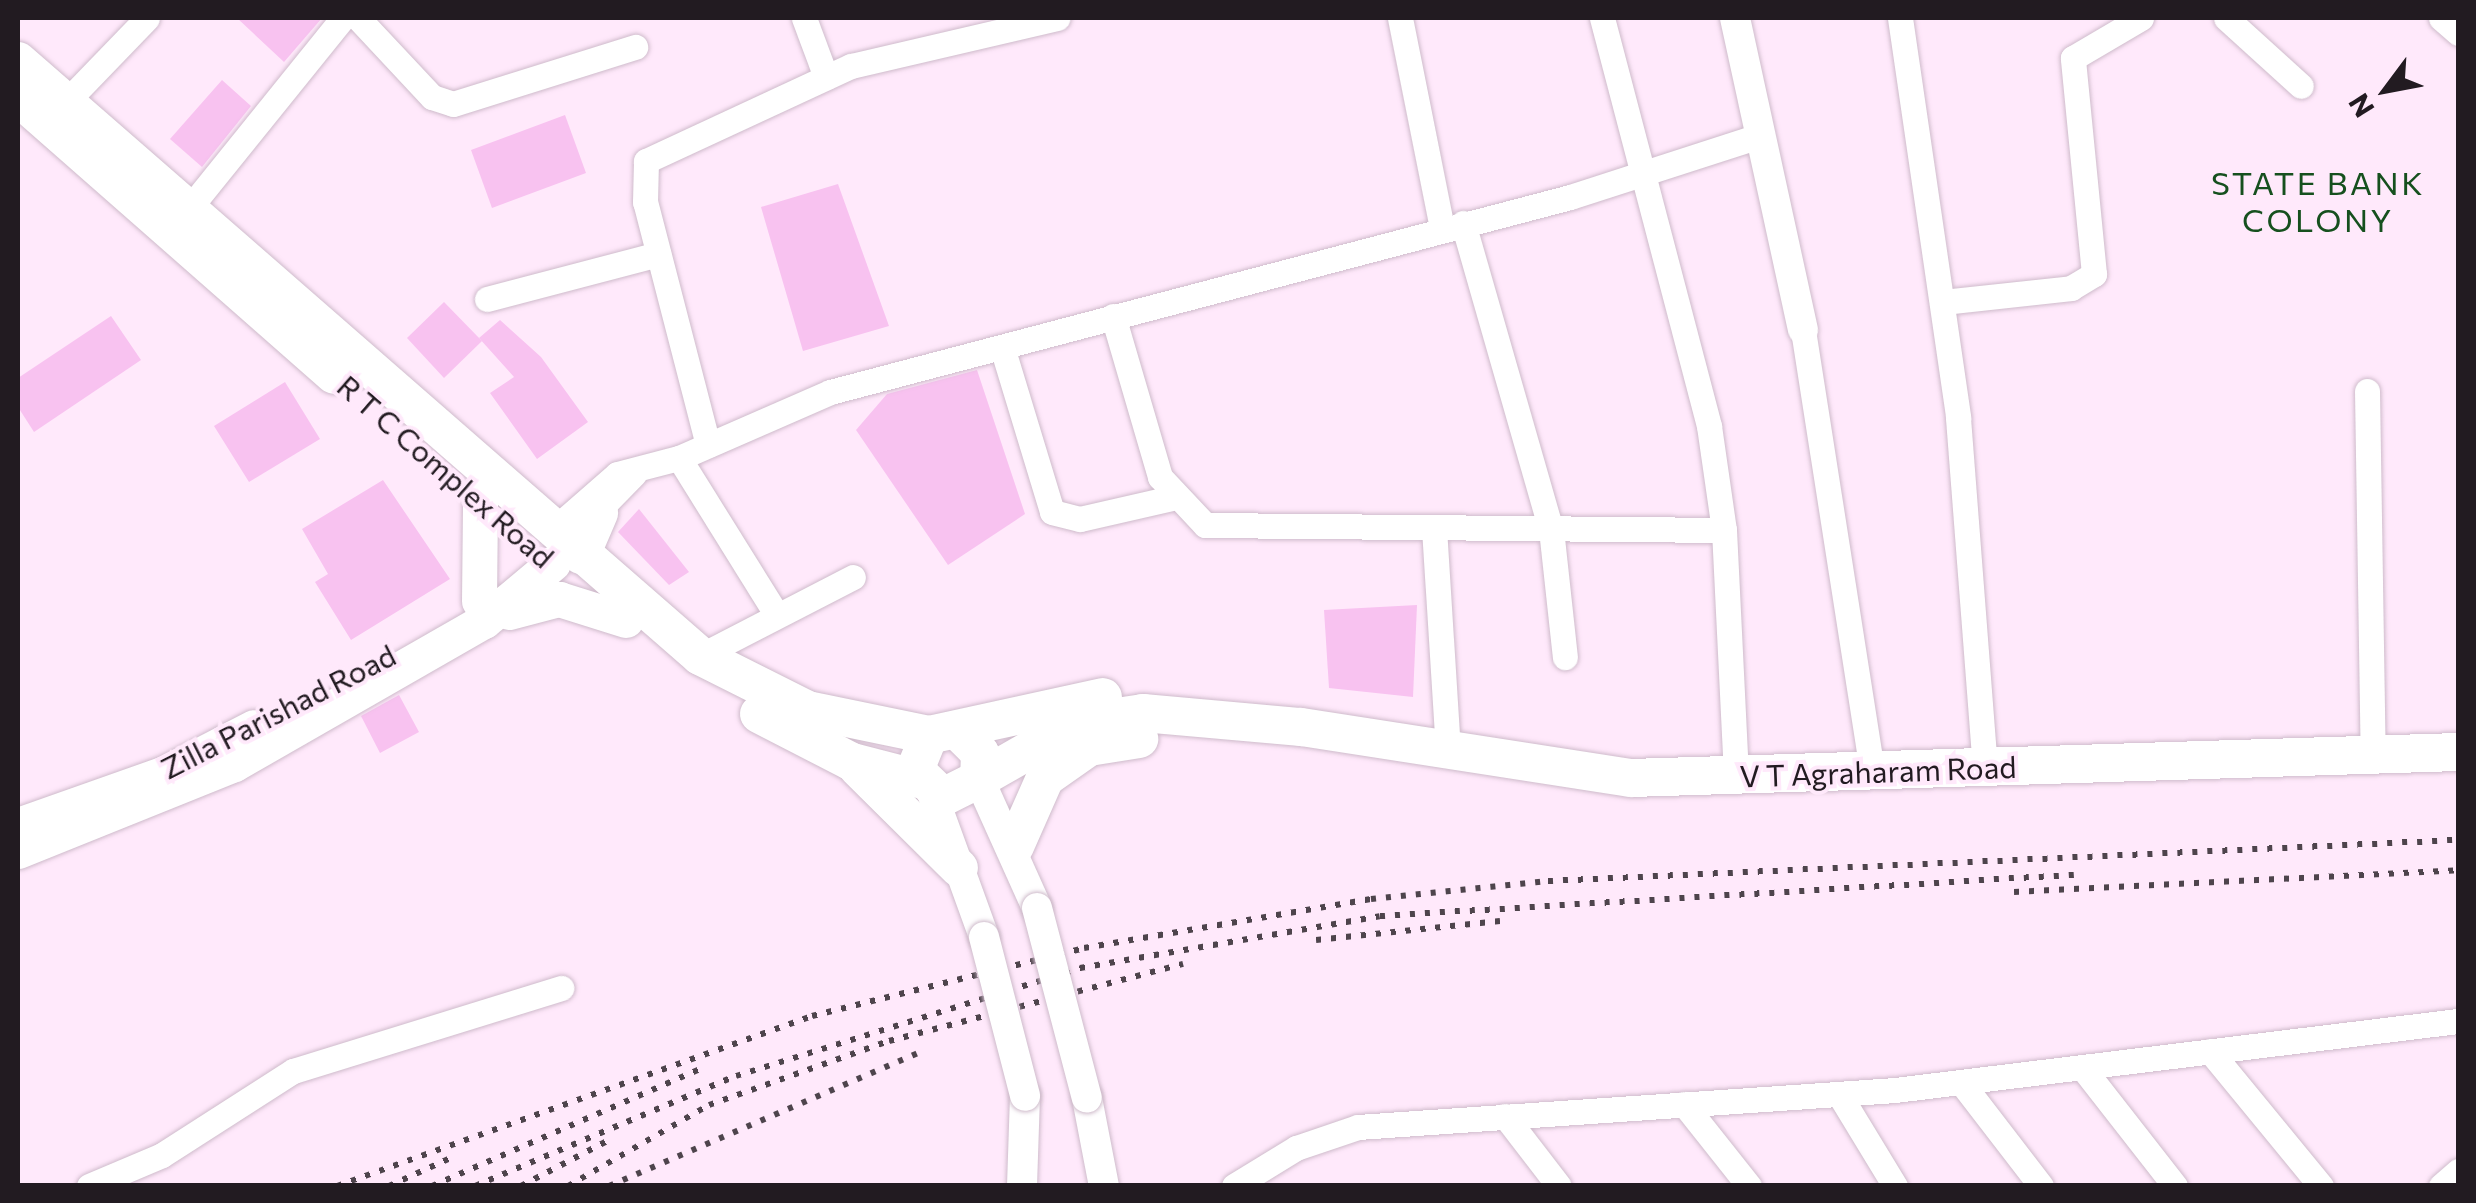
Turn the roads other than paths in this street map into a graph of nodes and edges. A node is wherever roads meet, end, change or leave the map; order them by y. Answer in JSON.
{"nodes":[{"id":1,"x":147,"y":18,"type":"edge"},
{"id":2,"x":804,"y":18,"type":"edge"},
{"id":3,"x":1058,"y":18,"type":"edge"},
{"id":4,"x":1400,"y":18,"type":"edge"},
{"id":5,"x":1602,"y":18,"type":"edge"},
{"id":6,"x":1735,"y":18,"type":"edge"},
{"id":7,"x":1900,"y":18,"type":"edge"},
{"id":8,"x":2141,"y":18,"type":"edge"},
{"id":9,"x":2226,"y":18,"type":"edge"},
{"id":10,"x":2441,"y":18,"type":"edge"},
{"id":11,"x":340,"y":19,"type":"edge"},
{"id":12,"x":2458,"y":33,"type":"edge"},
{"id":13,"x":635,"y":47,"type":"dead end"},
{"id":14,"x":18,"y":62,"type":"edge"},
{"id":15,"x":826,"y":77,"type":"junction"},
{"id":16,"x":2301,"y":86,"type":"dead end"},
{"id":17,"x":18,"y":97,"type":"edge"},
{"id":18,"x":65,"y":103,"type":"junction"},
{"id":19,"x":1759,"y":136,"type":"junction"},
{"id":20,"x":1642,"y":173,"type":"junction"},
{"id":21,"x":187,"y":211,"type":"junction"},
{"id":22,"x":1452,"y":225,"type":"junction"},
{"id":23,"x":658,"y":254,"type":"junction"},
{"id":24,"x":487,"y":299,"type":"dead end"},
{"id":25,"x":1943,"y":302,"type":"junction"},
{"id":26,"x":1113,"y":316,"type":"junction"},
{"id":27,"x":1803,"y":330,"type":"joint"},
{"id":28,"x":1002,"y":348,"type":"junction"},
{"id":29,"x":2366,"y":391,"type":"dead end"},
{"id":30,"x":708,"y":445,"type":"junction"},
{"id":31,"x":680,"y":458,"type":"junction"},
{"id":32,"x":634,"y":474,"type":"junction"},
{"id":33,"x":1172,"y":498,"type":"junction"},
{"id":34,"x":480,"y":500,"type":"junction"},
{"id":35,"x":598,"y":513,"type":"joint"},
{"id":36,"x":1434,"y":528,"type":"junction"},
{"id":37,"x":1551,"y":529,"type":"junction"},
{"id":38,"x":1724,"y":530,"type":"junction"},
{"id":39,"x":552,"y":552,"type":"junction"},
{"id":40,"x":853,"y":578,"type":"dead end"},
{"id":41,"x":481,"y":611,"type":"junction"},
{"id":42,"x":776,"y":614,"type":"junction"},
{"id":43,"x":626,"y":620,"type":"junction"},
{"id":44,"x":700,"y":656,"type":"junction"},
{"id":45,"x":1565,"y":657,"type":"dead end"},
{"id":46,"x":344,"y":691,"type":"junction"},
{"id":47,"x":1301,"y":727,"type":"junction"},
{"id":48,"x":944,"y":733,"type":"junction"},
{"id":49,"x":1448,"y":749,"type":"junction"},
{"id":50,"x":2458,"y":752,"type":"edge"},
{"id":51,"x":2373,"y":756,"type":"junction"},
{"id":52,"x":852,"y":762,"type":"junction"},
{"id":53,"x":1985,"y":768,"type":"junction"},
{"id":54,"x":1872,"y":771,"type":"junction"},
{"id":55,"x":1736,"y":775,"type":"junction"},
{"id":56,"x":948,"y":786,"type":"junction"},
{"id":57,"x":18,"y":825,"type":"edge"},
{"id":58,"x":1014,"y":846,"type":"junction"},
{"id":59,"x":18,"y":851,"type":"edge"},
{"id":60,"x":959,"y":868,"type":"junction"},
{"id":61,"x":561,"y":988,"type":"dead end"},
{"id":62,"x":2458,"y":1020,"type":"edge"},
{"id":63,"x":2210,"y":1051,"type":"junction"},
{"id":64,"x":2082,"y":1067,"type":"junction"},
{"id":65,"x":1961,"y":1082,"type":"junction"},
{"id":66,"x":1840,"y":1094,"type":"junction"},
{"id":67,"x":1684,"y":1104,"type":"junction"},
{"id":68,"x":1505,"y":1116,"type":"junction"},
{"id":69,"x":2458,"y":1171,"type":"edge"},
{"id":70,"x":89,"y":1186,"type":"edge"},
{"id":71,"x":1022,"y":1186,"type":"edge"},
{"id":72,"x":1104,"y":1186,"type":"edge"},
{"id":73,"x":1234,"y":1186,"type":"edge"},
{"id":74,"x":1558,"y":1186,"type":"edge"},
{"id":75,"x":1749,"y":1186,"type":"edge"},
{"id":76,"x":1895,"y":1186,"type":"edge"},
{"id":77,"x":2041,"y":1186,"type":"edge"},
{"id":78,"x":2175,"y":1186,"type":"edge"},
{"id":79,"x":2321,"y":1186,"type":"edge"},
{"id":80,"x":2442,"y":1186,"type":"edge"}],
"edges":[{"from":1,"to":18,"type":"street"},
{"from":2,"to":15,"type":"street"},
{"from":3,"to":15,"type":"street"},
{"from":4,"to":22,"type":"street"},
{"from":5,"to":20,"type":"street"},
{"from":6,"to":19,"type":"street"},
{"from":7,"to":25,"type":"street"},
{"from":8,"to":25,"type":"street"},
{"from":9,"to":16,"type":"street"},
{"from":10,"to":12,"type":"street"},
{"from":11,"to":13,"type":"street"},
{"from":11,"to":21,"type":"street"},
{"from":14,"to":18,"type":"main road","name":"R T C Complex Road"},
{"from":15,"to":23,"type":"street"},
{"from":17,"to":34,"type":"main road","name":"R T C Complex Road"},
{"from":18,"to":21,"type":"main road","name":"R T C Complex Road"},
{"from":19,"to":20,"type":"street"},
{"from":19,"to":27,"type":"street"},
{"from":20,"to":22,"type":"street"},
{"from":20,"to":38,"type":"street"},
{"from":21,"to":39,"type":"main road","name":"R T C Complex Road"},
{"from":22,"to":26,"type":"street"},
{"from":22,"to":37,"type":"street"},
{"from":23,"to":24,"type":"street"},
{"from":23,"to":30,"type":"street"},
{"from":25,"to":53,"type":"street"},
{"from":26,"to":28,"type":"street"},
{"from":26,"to":33,"type":"street"},
{"from":27,"to":54,"type":"street"},
{"from":28,"to":30,"type":"street"},
{"from":28,"to":33,"type":"street"},
{"from":29,"to":51,"type":"street"},
{"from":30,"to":31,"type":"street"},
{"from":31,"to":32,"type":"street"},
{"from":31,"to":42,"type":"street"},
{"from":32,"to":35,"type":"street"},
{"from":32,"to":39,"type":"street"},
{"from":33,"to":36,"type":"street"},
{"from":34,"to":39,"type":"main road","name":"R T C Complex Road"},
{"from":34,"to":41,"type":"main road"},
{"from":35,"to":39,"type":"main road"},
{"from":36,"to":37,"type":"street"},
{"from":36,"to":49,"type":"street"},
{"from":37,"to":38,"type":"street"},
{"from":37,"to":45,"type":"street"},
{"from":38,"to":55,"type":"street"},
{"from":39,"to":41,"type":"main road"},
{"from":39,"to":43,"type":"main road","name":"R T C Complex Road"},
{"from":39,"to":44,"type":"main road"},
{"from":40,"to":42,"type":"street"},
{"from":41,"to":43,"type":"main road"},
{"from":41,"to":46,"type":"main road","name":"Zilla Parishad Road"},
{"from":42,"to":44,"type":"street"},
{"from":43,"to":52,"type":"main road","name":"R T C Complex Road"},
{"from":44,"to":48,"type":"main road"},
{"from":46,"to":57,"type":"main road","name":"Zilla Parishad Road"},
{"from":46,"to":59,"type":"main road","name":"Zilla Parishad Road"},
{"from":47,"to":48,"type":"main road"},
{"from":47,"to":49,"type":"main road","name":"V T Agraharam Road"},
{"from":47,"to":56,"type":"main road"},
{"from":47,"to":58,"type":"main road"},
{"from":48,"to":56,"type":"main road"},
{"from":48,"to":56,"type":"main road"},
{"from":49,"to":55,"type":"main road","name":"V T Agraharam Road"},
{"from":50,"to":51,"type":"main road","name":"V T Agraharam Road"},
{"from":51,"to":53,"type":"main road","name":"V T Agraharam Road"},
{"from":52,"to":56,"type":"main road","name":"R T C Complex Road"},
{"from":52,"to":60,"type":"main road"},
{"from":53,"to":54,"type":"main road","name":"V T Agraharam Road"},
{"from":54,"to":55,"type":"main road","name":"V T Agraharam Road"},
{"from":56,"to":58,"type":"street"},
{"from":56,"to":60,"type":"street"},
{"from":58,"to":72,"type":"street","bridge":true},
{"from":60,"to":71,"type":"street","bridge":true},
{"from":61,"to":70,"type":"street"},
{"from":62,"to":63,"type":"street"},
{"from":63,"to":64,"type":"street"},
{"from":63,"to":79,"type":"street"},
{"from":64,"to":65,"type":"street"},
{"from":64,"to":78,"type":"street"},
{"from":65,"to":66,"type":"street"},
{"from":65,"to":77,"type":"street"},
{"from":66,"to":67,"type":"street"},
{"from":66,"to":76,"type":"street"},
{"from":67,"to":68,"type":"street"},
{"from":67,"to":75,"type":"street"},
{"from":68,"to":73,"type":"street"},
{"from":68,"to":74,"type":"street"},
{"from":69,"to":80,"type":"street"}]}
